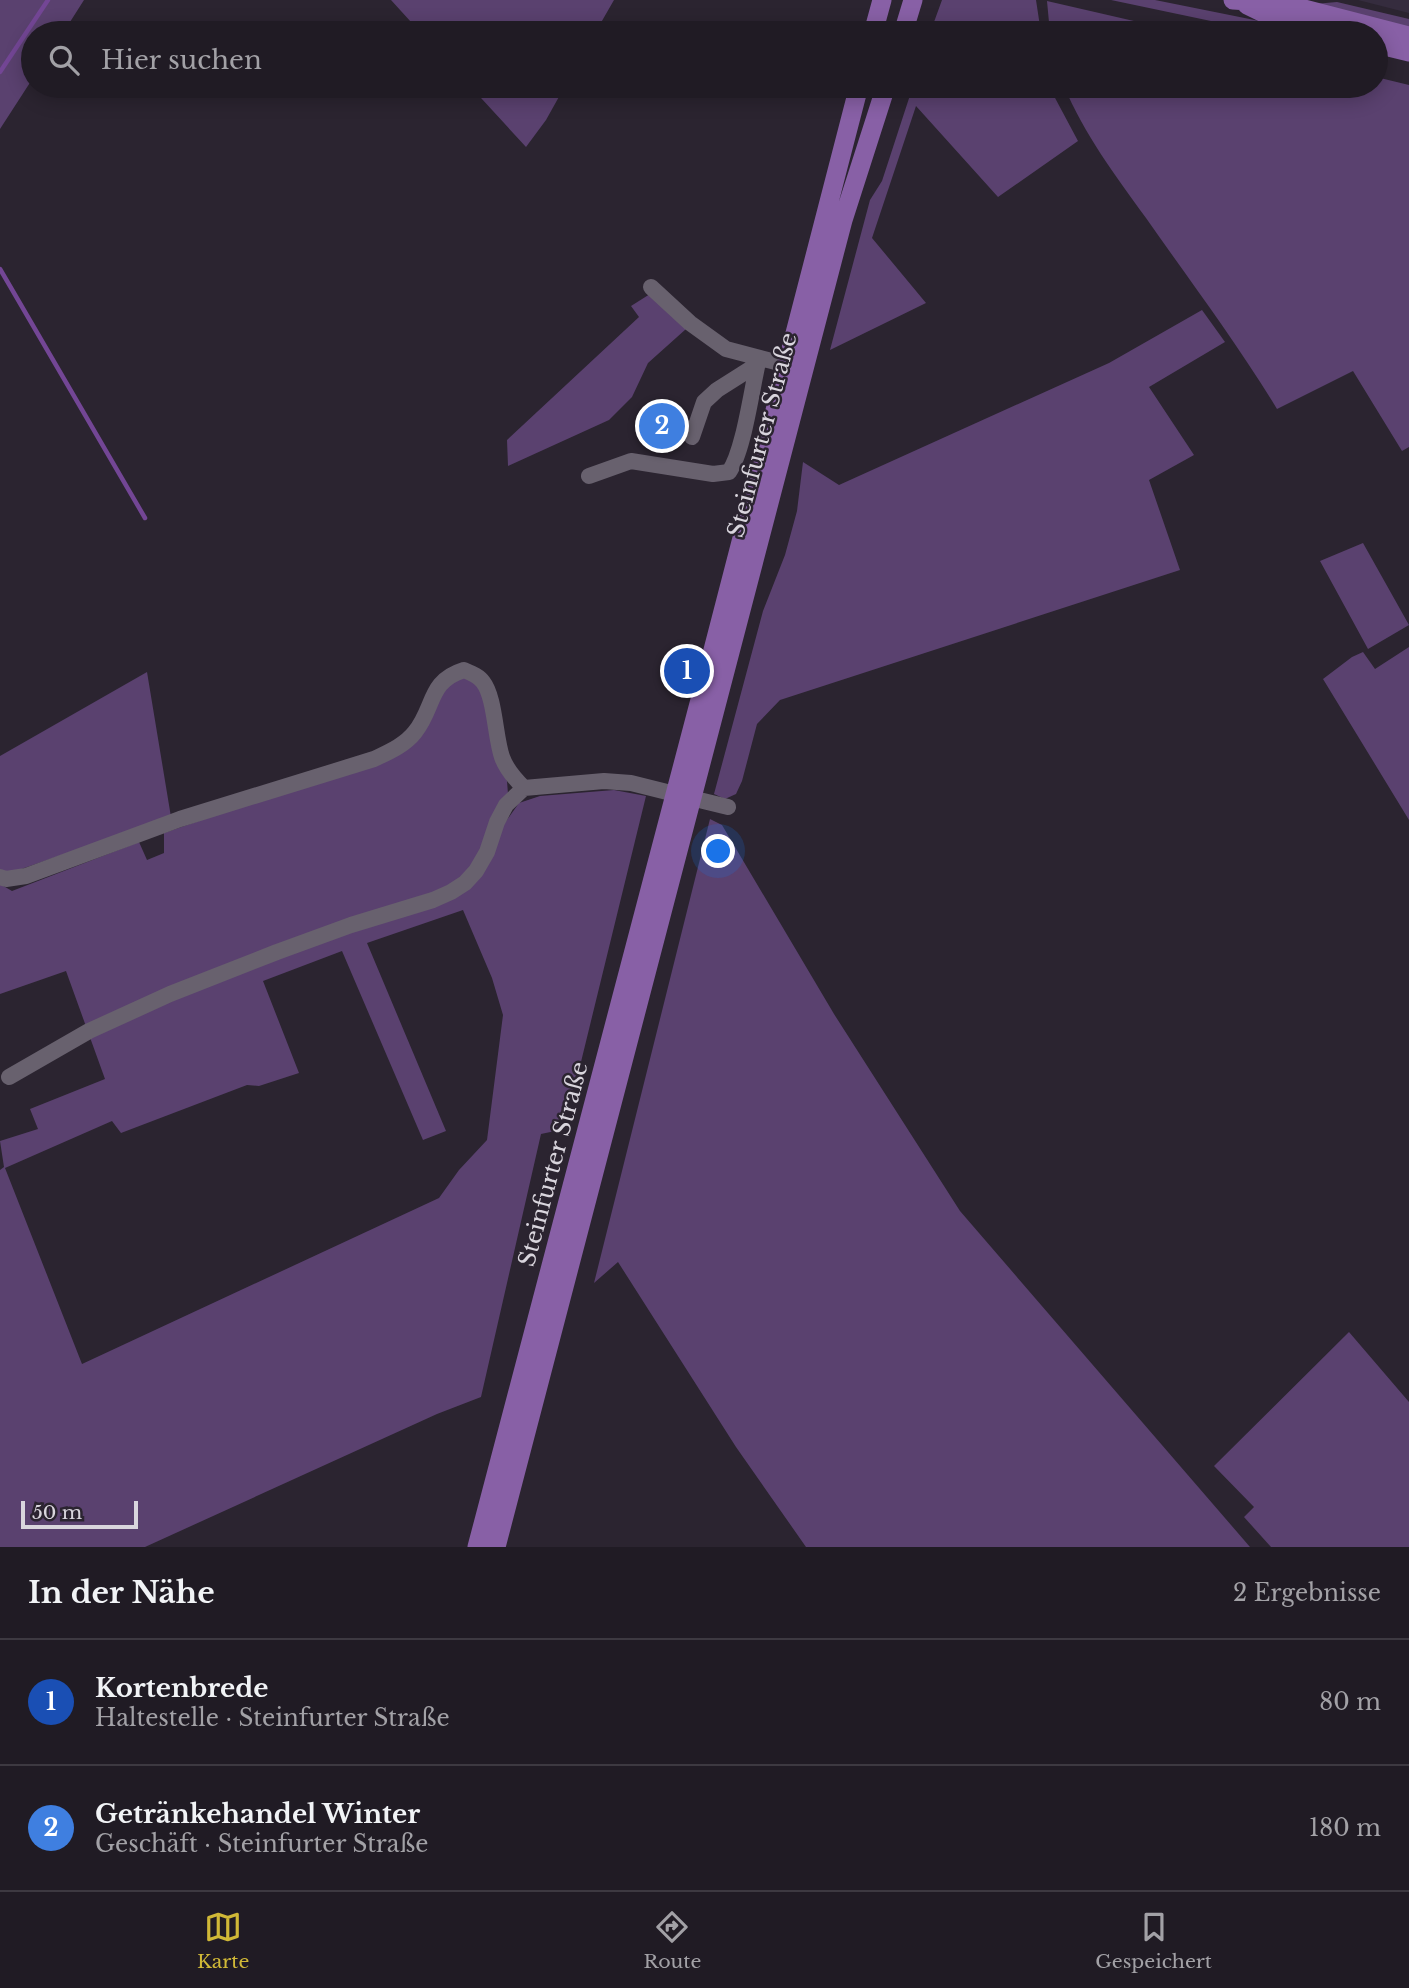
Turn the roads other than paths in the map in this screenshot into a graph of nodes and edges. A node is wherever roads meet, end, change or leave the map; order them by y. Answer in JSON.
{"nodes":[{"id":1,"x":882,"y":0,"type":"edge"},
{"id":2,"x":914,"y":0,"type":"edge"},
{"id":3,"x":1235,"y":0,"type":"edge"},
{"id":4,"x":876,"y":21,"type":"edge"},
{"id":5,"x":907,"y":21,"type":"edge"},
{"id":6,"x":1282,"y":21,"type":"edge"},
{"id":7,"x":1349,"y":21,"type":"edge"},
{"id":8,"x":1388,"y":31,"type":"edge"},
{"id":9,"x":1409,"y":36,"type":"edge"},
{"id":10,"x":1388,"y":47,"type":"edge"},
{"id":11,"x":1409,"y":52,"type":"edge"},
{"id":12,"x":856,"y":98,"type":"edge"},
{"id":13,"x":882,"y":98,"type":"edge"},
{"id":14,"x":651,"y":287,"type":"dead end"},
{"id":15,"x":759,"y":361,"type":"junction"},
{"id":16,"x":788,"y":365,"type":"junction"},
{"id":17,"x":692,"y":437,"type":"dead end"},
{"id":18,"x":729,"y":472,"type":"junction"},
{"id":19,"x":589,"y":476,"type":"dead end"},
{"id":20,"x":757,"y":482,"type":"junction"},
{"id":21,"x":524,"y":788,"type":"junction"},
{"id":22,"x":683,"y":796,"type":"junction"},
{"id":23,"x":729,"y":807,"type":"dead end"},
{"id":24,"x":0,"y":877,"type":"edge"},
{"id":25,"x":9,"y":1077,"type":"dead end"},
{"id":26,"x":477,"y":1547,"type":"edge"},
{"id":27,"x":496,"y":1547,"type":"edge"}],
"edges":[{"from":1,"to":4,"type":"main road"},
{"from":2,"to":5,"type":"main road"},
{"from":3,"to":6,"type":"main road"},
{"from":3,"to":7,"type":"main road"},
{"from":8,"to":9,"type":"main road"},
{"from":10,"to":11,"type":"main road"},
{"from":12,"to":16,"type":"main road","name":"Steinfurter Straße"},
{"from":13,"to":22,"type":"main road","name":"Steinfurter Straße"},
{"from":14,"to":15,"type":"lane","name":"Steinfurter Straße"},
{"from":15,"to":16,"type":"lane","name":"Steinfurter Straße"},
{"from":15,"to":17,"type":"lane"},
{"from":15,"to":18,"type":"lane"},
{"from":16,"to":20,"type":"main road","name":"Steinfurter Straße"},
{"from":18,"to":19,"type":"lane"},
{"from":18,"to":20,"type":"lane"},
{"from":20,"to":22,"type":"main road","name":"Steinfurter Straße"},
{"from":21,"to":22,"type":"lane"},
{"from":21,"to":24,"type":"lane"},
{"from":21,"to":25,"type":"lane"},
{"from":22,"to":23,"type":"lane"},
{"from":22,"to":26,"type":"main road","name":"Steinfurter Straße"},
{"from":22,"to":27,"type":"main road","name":"Steinfurter Straße"}]}
